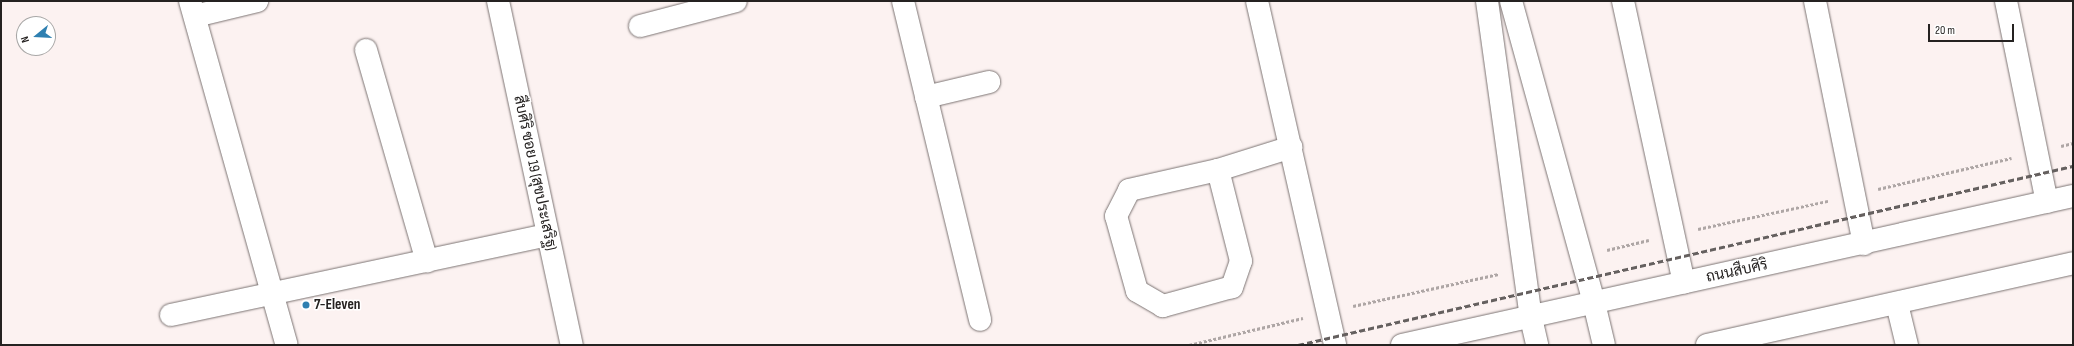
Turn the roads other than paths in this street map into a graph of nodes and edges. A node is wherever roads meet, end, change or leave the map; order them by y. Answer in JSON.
{"nodes":[{"id":1,"x":257,"y":1,"type":"edge"},
{"id":2,"x":498,"y":1,"type":"edge"},
{"id":3,"x":736,"y":1,"type":"edge"},
{"id":4,"x":902,"y":1,"type":"edge"},
{"id":5,"x":1257,"y":1,"type":"edge"},
{"id":6,"x":1487,"y":1,"type":"edge"},
{"id":7,"x":1511,"y":1,"type":"edge"},
{"id":8,"x":1623,"y":1,"type":"edge"},
{"id":9,"x":1815,"y":1,"type":"edge"},
{"id":10,"x":2006,"y":1,"type":"edge"},
{"id":11,"x":193,"y":8,"type":"edge"},
{"id":12,"x":640,"y":26,"type":"dead end"},
{"id":13,"x":366,"y":50,"type":"dead end"},
{"id":14,"x":989,"y":82,"type":"dead end"},
{"id":15,"x":926,"y":97,"type":"junction"},
{"id":16,"x":1292,"y":147,"type":"junction"},
{"id":17,"x":1218,"y":170,"type":"junction"},
{"id":18,"x":2073,"y":196,"type":"edge"},
{"id":19,"x":2047,"y":202,"type":"junction"},
{"id":20,"x":547,"y":235,"type":"junction"},
{"id":21,"x":1864,"y":244,"type":"junction"},
{"id":22,"x":427,"y":261,"type":"junction"},
{"id":23,"x":2073,"y":263,"type":"edge"},
{"id":24,"x":1684,"y":282,"type":"junction"},
{"id":25,"x":272,"y":294,"type":"junction"},
{"id":26,"x":1594,"y":304,"type":"junction"},
{"id":27,"x":1897,"y":304,"type":"junction"},
{"id":28,"x":171,"y":315,"type":"dead end"},
{"id":29,"x":1531,"y":318,"type":"junction"},
{"id":30,"x":980,"y":320,"type":"dead end"},
{"id":31,"x":287,"y":345,"type":"edge"},
{"id":32,"x":572,"y":345,"type":"edge"},
{"id":33,"x":1335,"y":345,"type":"edge"},
{"id":34,"x":1402,"y":345,"type":"edge"},
{"id":35,"x":1537,"y":345,"type":"edge"},
{"id":36,"x":1604,"y":345,"type":"edge"},
{"id":37,"x":1707,"y":345,"type":"edge"},
{"id":38,"x":1907,"y":345,"type":"edge"}],
"edges":[{"from":1,"to":11,"type":"street"},
{"from":2,"to":20,"type":"street","name":"สืบศิริ ซอย 19 (สุขประเสริฐ)"},
{"from":3,"to":12,"type":"street"},
{"from":4,"to":15,"type":"street"},
{"from":5,"to":16,"type":"street"},
{"from":6,"to":29,"type":"street"},
{"from":7,"to":26,"type":"street"},
{"from":8,"to":24,"type":"street"},
{"from":9,"to":21,"type":"street"},
{"from":10,"to":19,"type":"street"},
{"from":11,"to":25,"type":"street"},
{"from":13,"to":22,"type":"street"},
{"from":14,"to":15,"type":"street"},
{"from":15,"to":30,"type":"street"},
{"from":16,"to":17,"type":"street"},
{"from":16,"to":33,"type":"street"},
{"from":17,"to":17,"type":"street"},
{"from":18,"to":19,"type":"street","name":"ถนนสืบศิริ"},
{"from":19,"to":21,"type":"street","name":"ถนนสืบศิริ"},
{"from":20,"to":22,"type":"street"},
{"from":20,"to":32,"type":"street","name":"สืบศิริ ซอย 19 (สุขประเสริฐ)"},
{"from":21,"to":24,"type":"street","name":"ถนนสืบศิริ"},
{"from":22,"to":25,"type":"street"},
{"from":23,"to":27,"type":"street"},
{"from":24,"to":26,"type":"street","name":"ถนนสืบศิริ"},
{"from":25,"to":28,"type":"street"},
{"from":25,"to":31,"type":"street"},
{"from":26,"to":29,"type":"street","name":"ถนนสืบศิริ"},
{"from":26,"to":36,"type":"street"},
{"from":27,"to":37,"type":"street"},
{"from":27,"to":38,"type":"street"},
{"from":29,"to":34,"type":"street","name":"ถนนสืบศิริ"},
{"from":29,"to":35,"type":"street"}]}
